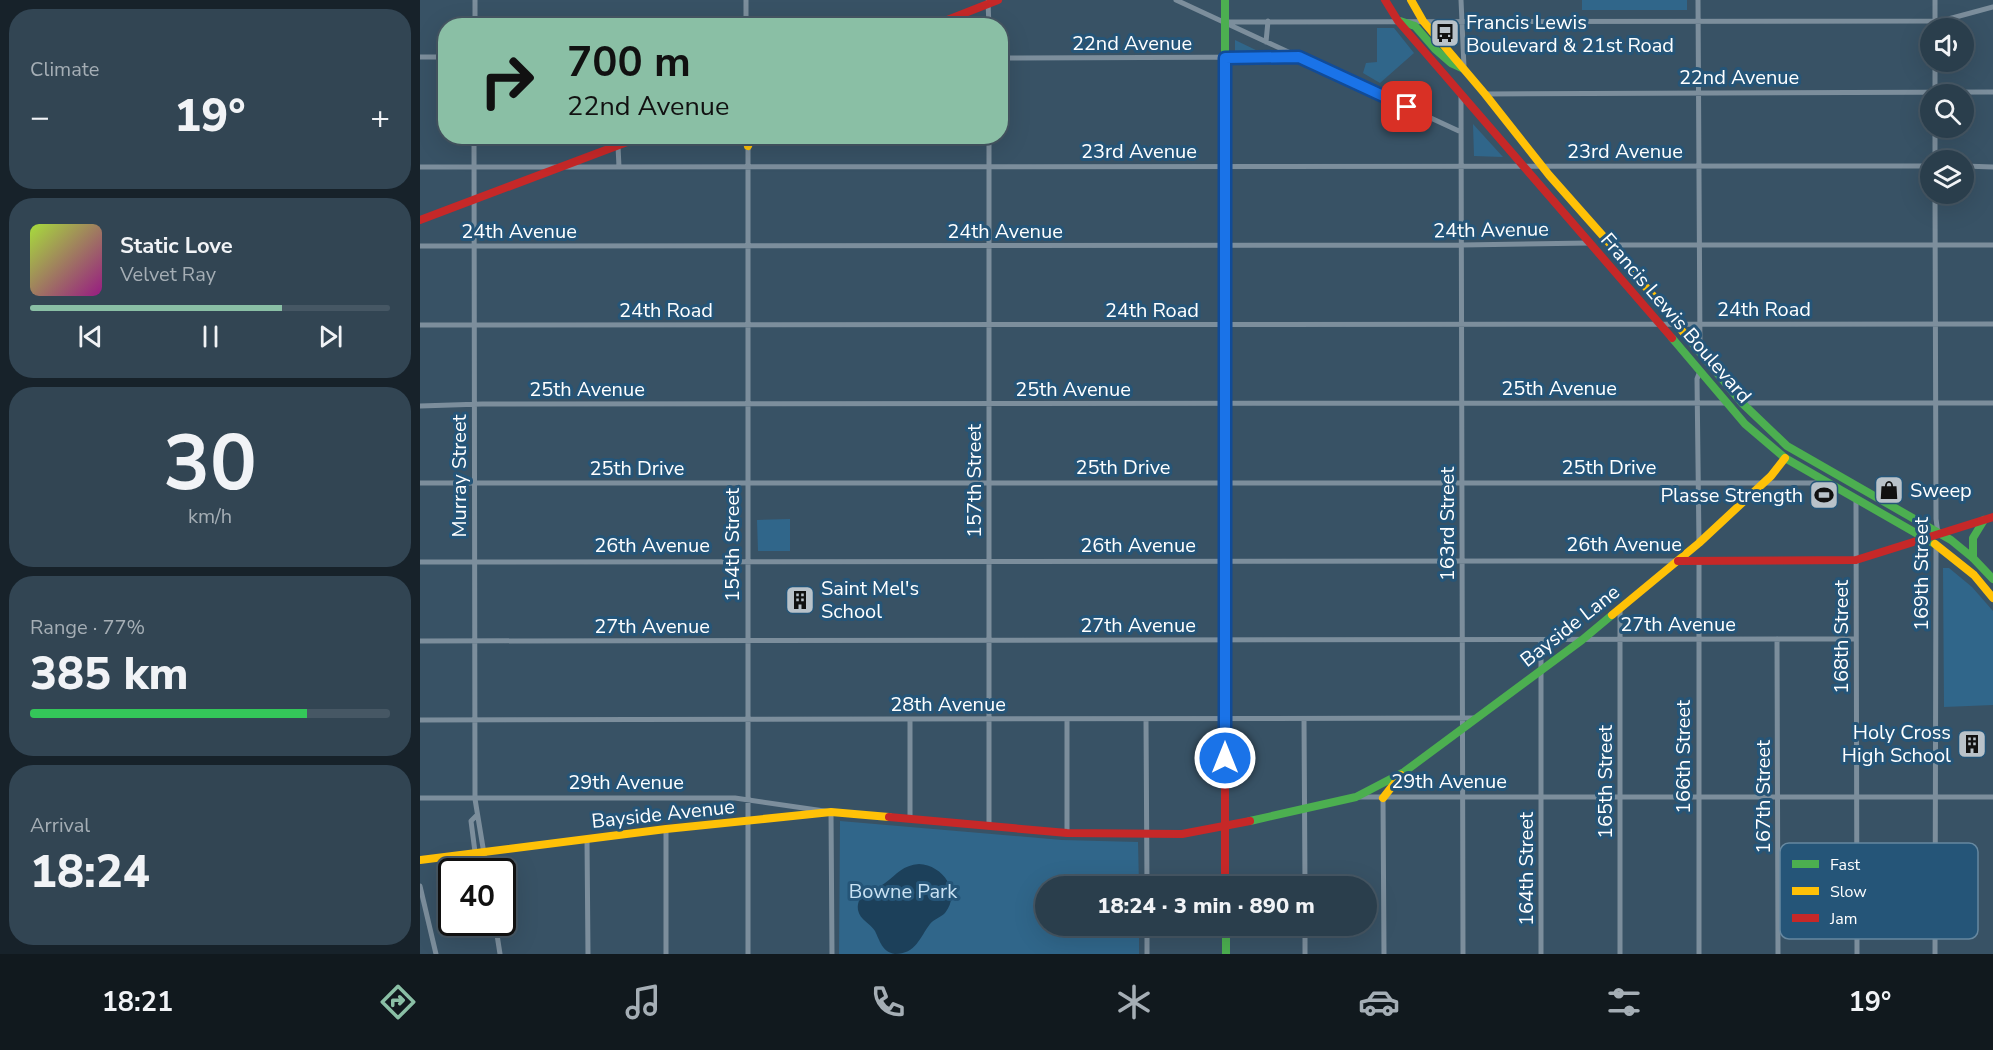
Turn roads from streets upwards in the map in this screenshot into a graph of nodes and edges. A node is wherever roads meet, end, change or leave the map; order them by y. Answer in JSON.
{"nodes":[{"id":1,"x":475,"y":0,"type":"edge"},
{"id":2,"x":747,"y":0,"type":"edge"},
{"id":3,"x":998,"y":0,"type":"edge"},
{"id":4,"x":1176,"y":0,"type":"edge"},
{"id":5,"x":1225,"y":0,"type":"edge"},
{"id":6,"x":1385,"y":0,"type":"edge"},
{"id":7,"x":1411,"y":0,"type":"edge"},
{"id":8,"x":1461,"y":0,"type":"edge"},
{"id":9,"x":1698,"y":0,"type":"edge"},
{"id":10,"x":1935,"y":0,"type":"edge"},
{"id":11,"x":988,"y":2,"type":"edge"},
{"id":12,"x":1993,"y":7,"type":"edge"},
{"id":13,"x":475,"y":18,"type":"edge"},
{"id":14,"x":746,"y":18,"type":"edge"},
{"id":15,"x":951,"y":18,"type":"edge"},
{"id":16,"x":988,"y":18,"type":"edge"},
{"id":17,"x":1935,"y":18,"type":"edge"},
{"id":18,"x":1944,"y":18,"type":"edge"},
{"id":19,"x":1462,"y":20,"type":"junction"},
{"id":20,"x":1920,"y":20,"type":"edge"},
{"id":21,"x":1224,"y":21,"type":"junction"},
{"id":22,"x":1268,"y":21,"type":"junction"},
{"id":23,"x":1398,"y":21,"type":"junction"},
{"id":24,"x":1423,"y":21,"type":"junction"},
{"id":25,"x":1698,"y":21,"type":"junction"},
{"id":26,"x":1266,"y":42,"type":"junction"},
{"id":27,"x":420,"y":57,"type":"edge"},
{"id":28,"x":438,"y":57,"type":"edge"},
{"id":29,"x":1299,"y":57,"type":"junction"},
{"id":30,"x":1008,"y":58,"type":"edge"},
{"id":31,"x":1225,"y":58,"type":"junction"},
{"id":32,"x":1464,"y":68,"type":"junction"},
{"id":33,"x":1698,"y":92,"type":"junction"},
{"id":34,"x":1974,"y":92,"type":"edge"},
{"id":35,"x":1993,"y":92,"type":"edge"},
{"id":36,"x":1461,"y":93,"type":"junction"},
{"id":37,"x":1920,"y":93,"type":"edge"},
{"id":38,"x":1485,"y":94,"type":"junction"},
{"id":39,"x":1461,"y":132,"type":"junction"},
{"id":40,"x":474,"y":144,"type":"edge"},
{"id":41,"x":623,"y":144,"type":"edge"},
{"id":42,"x":988,"y":144,"type":"edge"},
{"id":43,"x":618,"y":146,"type":"junction"},
{"id":44,"x":748,"y":146,"type":"edge"},
{"id":45,"x":989,"y":166,"type":"junction"},
{"id":46,"x":1524,"y":166,"type":"junction"},
{"id":47,"x":1542,"y":166,"type":"junction"},
{"id":48,"x":1698,"y":166,"type":"junction"},
{"id":49,"x":1920,"y":166,"type":"edge"},
{"id":50,"x":1974,"y":166,"type":"edge"},
{"id":51,"x":1993,"y":166,"type":"edge"},
{"id":52,"x":420,"y":167,"type":"edge"},
{"id":53,"x":474,"y":167,"type":"junction"},
{"id":54,"x":564,"y":167,"type":"junction"},
{"id":55,"x":619,"y":167,"type":"junction"},
{"id":56,"x":1225,"y":167,"type":"junction"},
{"id":57,"x":748,"y":168,"type":"junction"},
{"id":58,"x":1462,"y":168,"type":"junction"},
{"id":59,"x":474,"y":200,"type":"junction"},
{"id":60,"x":1935,"y":204,"type":"edge"},
{"id":61,"x":420,"y":220,"type":"edge"},
{"id":62,"x":1590,"y":243,"type":"junction"},
{"id":63,"x":1462,"y":245,"type":"junction"},
{"id":64,"x":1611,"y":245,"type":"junction"},
{"id":65,"x":1699,"y":245,"type":"junction"},
{"id":66,"x":1935,"y":245,"type":"junction"},
{"id":67,"x":1993,"y":245,"type":"edge"},
{"id":68,"x":420,"y":246,"type":"edge"},
{"id":69,"x":474,"y":246,"type":"junction"},
{"id":70,"x":748,"y":246,"type":"junction"},
{"id":71,"x":989,"y":246,"type":"junction"},
{"id":72,"x":1225,"y":246,"type":"junction"},
{"id":73,"x":1660,"y":323,"type":"junction"},
{"id":74,"x":1677,"y":323,"type":"junction"},
{"id":75,"x":1225,"y":324,"type":"junction"},
{"id":76,"x":1462,"y":324,"type":"junction"},
{"id":77,"x":1700,"y":324,"type":"junction"},
{"id":78,"x":1935,"y":324,"type":"junction"},
{"id":79,"x":1993,"y":324,"type":"edge"},
{"id":80,"x":420,"y":325,"type":"edge"},
{"id":81,"x":474,"y":325,"type":"junction"},
{"id":82,"x":747,"y":325,"type":"junction"},
{"id":83,"x":989,"y":325,"type":"junction"},
{"id":84,"x":1700,"y":353,"type":"junction"},
{"id":85,"x":1700,"y":371,"type":"junction"},
{"id":86,"x":1226,"y":403,"type":"junction"},
{"id":87,"x":1462,"y":403,"type":"junction"},
{"id":88,"x":1726,"y":403,"type":"junction"},
{"id":89,"x":1742,"y":403,"type":"junction"},
{"id":90,"x":1935,"y":403,"type":"junction"},
{"id":91,"x":1993,"y":403,"type":"edge"},
{"id":92,"x":474,"y":404,"type":"junction"},
{"id":93,"x":747,"y":404,"type":"junction"},
{"id":94,"x":989,"y":404,"type":"junction"},
{"id":95,"x":1697,"y":404,"type":"junction"},
{"id":96,"x":420,"y":406,"type":"edge"},
{"id":97,"x":1785,"y":458,"type":"junction"},
{"id":98,"x":989,"y":482,"type":"junction"},
{"id":99,"x":1226,"y":482,"type":"junction"},
{"id":100,"x":1462,"y":482,"type":"junction"},
{"id":101,"x":1698,"y":482,"type":"junction"},
{"id":102,"x":1765,"y":482,"type":"junction"},
{"id":103,"x":420,"y":483,"type":"edge"},
{"id":104,"x":474,"y":483,"type":"junction"},
{"id":105,"x":747,"y":483,"type":"junction"},
{"id":106,"x":1826,"y":483,"type":"junction"},
{"id":107,"x":1856,"y":500,"type":"junction"},
{"id":108,"x":1993,"y":517,"type":"edge"},
{"id":109,"x":1984,"y":520,"type":"junction"},
{"id":110,"x":1938,"y":533,"type":"junction"},
{"id":111,"x":1925,"y":538,"type":"junction"},
{"id":112,"x":1699,"y":543,"type":"junction"},
{"id":113,"x":1936,"y":545,"type":"junction"},
{"id":114,"x":1973,"y":558,"type":"junction"},
{"id":115,"x":1699,"y":560,"type":"junction"},
{"id":116,"x":1856,"y":560,"type":"junction"},
{"id":117,"x":747,"y":561,"type":"junction"},
{"id":118,"x":989,"y":561,"type":"junction"},
{"id":119,"x":1226,"y":561,"type":"junction"},
{"id":120,"x":1462,"y":561,"type":"junction"},
{"id":121,"x":1678,"y":561,"type":"junction"},
{"id":122,"x":420,"y":562,"type":"edge"},
{"id":123,"x":474,"y":562,"type":"junction"},
{"id":124,"x":1993,"y":579,"type":"edge"},
{"id":125,"x":1993,"y":598,"type":"edge"},
{"id":126,"x":1620,"y":609,"type":"junction"},
{"id":127,"x":1778,"y":639,"type":"junction"},
{"id":128,"x":1856,"y":639,"type":"junction"},
{"id":129,"x":747,"y":640,"type":"junction"},
{"id":130,"x":989,"y":640,"type":"junction"},
{"id":131,"x":1226,"y":640,"type":"junction"},
{"id":132,"x":1462,"y":640,"type":"junction"},
{"id":133,"x":1541,"y":640,"type":"junction"},
{"id":134,"x":1582,"y":640,"type":"junction"},
{"id":135,"x":1620,"y":640,"type":"junction"},
{"id":136,"x":1698,"y":640,"type":"junction"},
{"id":137,"x":420,"y":641,"type":"edge"},
{"id":138,"x":474,"y":641,"type":"junction"},
{"id":139,"x":1541,"y":670,"type":"junction"},
{"id":140,"x":1304,"y":718,"type":"junction"},
{"id":141,"x":1462,"y":718,"type":"junction"},
{"id":142,"x":1477,"y":718,"type":"junction"},
{"id":143,"x":747,"y":719,"type":"junction"},
{"id":144,"x":910,"y":719,"type":"junction"},
{"id":145,"x":989,"y":719,"type":"junction"},
{"id":146,"x":1067,"y":719,"type":"junction"},
{"id":147,"x":1146,"y":719,"type":"junction"},
{"id":148,"x":1226,"y":719,"type":"junction"},
{"id":149,"x":420,"y":720,"type":"edge"},
{"id":150,"x":475,"y":720,"type":"junction"},
{"id":151,"x":1462,"y":729,"type":"junction"},
{"id":152,"x":1404,"y":772,"type":"junction"},
{"id":153,"x":1356,"y":796,"type":"junction"},
{"id":154,"x":1620,"y":797,"type":"junction"},
{"id":155,"x":1698,"y":797,"type":"junction"},
{"id":156,"x":1778,"y":797,"type":"junction"},
{"id":157,"x":1857,"y":797,"type":"junction"},
{"id":158,"x":1935,"y":797,"type":"junction"},
{"id":159,"x":1993,"y":797,"type":"edge"},
{"id":160,"x":420,"y":798,"type":"edge"},
{"id":161,"x":1383,"y":798,"type":"junction"},
{"id":162,"x":1462,"y":798,"type":"junction"},
{"id":163,"x":1541,"y":798,"type":"junction"},
{"id":164,"x":475,"y":799,"type":"junction"},
{"id":165,"x":748,"y":800,"type":"junction"},
{"id":166,"x":1305,"y":809,"type":"junction"},
{"id":167,"x":831,"y":812,"type":"junction"},
{"id":168,"x":910,"y":819,"type":"junction"},
{"id":169,"x":748,"y":821,"type":"junction"},
{"id":170,"x":989,"y":825,"type":"junction"},
{"id":171,"x":1225,"y":827,"type":"junction"},
{"id":172,"x":666,"y":829,"type":"junction"},
{"id":173,"x":1067,"y":832,"type":"junction"},
{"id":174,"x":1147,"y":834,"type":"junction"},
{"id":175,"x":587,"y":839,"type":"junction"},
{"id":176,"x":1857,"y":843,"type":"edge"},
{"id":177,"x":1935,"y":843,"type":"edge"},
{"id":178,"x":480,"y":851,"type":"junction"},
{"id":179,"x":482,"y":858,"type":"edge"},
{"id":180,"x":420,"y":860,"type":"edge"},
{"id":181,"x":1147,"y":876,"type":"edge"},
{"id":182,"x":1226,"y":876,"type":"edge"},
{"id":183,"x":1305,"y":876,"type":"edge"},
{"id":184,"x":420,"y":886,"type":"edge"},
{"id":185,"x":497,"y":936,"type":"edge"},
{"id":186,"x":1147,"y":936,"type":"edge"},
{"id":187,"x":1226,"y":936,"type":"edge"},
{"id":188,"x":1305,"y":936,"type":"edge"},
{"id":189,"x":436,"y":954,"type":"edge"},
{"id":190,"x":500,"y":954,"type":"edge"},
{"id":191,"x":588,"y":954,"type":"edge"},
{"id":192,"x":666,"y":954,"type":"edge"},
{"id":193,"x":748,"y":954,"type":"edge"},
{"id":194,"x":832,"y":954,"type":"edge"},
{"id":195,"x":1147,"y":954,"type":"edge"},
{"id":196,"x":1226,"y":954,"type":"edge"},
{"id":197,"x":1305,"y":954,"type":"edge"},
{"id":198,"x":1384,"y":954,"type":"edge"},
{"id":199,"x":1463,"y":954,"type":"edge"},
{"id":200,"x":1541,"y":954,"type":"edge"},
{"id":201,"x":1620,"y":954,"type":"edge"},
{"id":202,"x":1699,"y":954,"type":"edge"},
{"id":203,"x":1778,"y":954,"type":"edge"}],
"edges":[{"from":1,"to":13,"type":"street"},
{"from":2,"to":14,"type":"street"},
{"from":3,"to":11,"type":"street"},
{"from":4,"to":21,"type":"street"},
{"from":5,"to":21,"type":"street"},
{"from":6,"to":23,"type":"street","name":"Francis Lewis Boulevard"},
{"from":7,"to":24,"type":"street","name":"Francis Lewis Boulevard"},
{"from":8,"to":19,"type":"street"},
{"from":9,"to":25,"type":"street"},
{"from":10,"to":17,"type":"street"},
{"from":11,"to":15,"type":"street"},
{"from":11,"to":16,"type":"street"},
{"from":12,"to":18,"type":"street"},
{"from":19,"to":24,"type":"street"},
{"from":19,"to":25,"type":"street"},
{"from":19,"to":32,"type":"street"},
{"from":20,"to":25,"type":"street"},
{"from":21,"to":22,"type":"street"},
{"from":21,"to":26,"type":"street"},
{"from":21,"to":31,"type":"street"},
{"from":22,"to":23,"type":"street"},
{"from":22,"to":26,"type":"street"},
{"from":23,"to":24,"type":"street"},
{"from":23,"to":32,"type":"street"},
{"from":23,"to":36,"type":"street","name":"Francis Lewis Boulevard"},
{"from":24,"to":32,"type":"street","name":"Francis Lewis Boulevard"},
{"from":25,"to":33,"type":"street"},
{"from":26,"to":29,"type":"street"},
{"from":27,"to":28,"type":"street"},
{"from":29,"to":31,"type":"street","name":"22nd Avenue"},
{"from":29,"to":39,"type":"street"},
{"from":30,"to":31,"type":"street","name":"22nd Avenue"},
{"from":31,"to":56,"type":"street"},
{"from":32,"to":38,"type":"street","name":"Francis Lewis Boulevard"},
{"from":33,"to":37,"type":"street","name":"22nd Avenue"},
{"from":33,"to":38,"type":"street","name":"22nd Avenue"},
{"from":33,"to":48,"type":"street"},
{"from":34,"to":35,"type":"street","name":"22nd Avenue"},
{"from":36,"to":39,"type":"street","name":"163rd Street"},
{"from":36,"to":46,"type":"street","name":"Francis Lewis Boulevard"},
{"from":38,"to":47,"type":"street","name":"Francis Lewis Boulevard"},
{"from":39,"to":58,"type":"street","name":"163rd Street"},
{"from":40,"to":53,"type":"street","name":"Murray Street"},
{"from":41,"to":43,"type":"street"},
{"from":42,"to":45,"type":"street","name":"157th Street"},
{"from":43,"to":54,"type":"street"},
{"from":43,"to":55,"type":"street"},
{"from":44,"to":57,"type":"street","name":"154th Street"},
{"from":45,"to":56,"type":"street","name":"23rd Avenue"},
{"from":45,"to":57,"type":"street","name":"23rd Avenue"},
{"from":45,"to":71,"type":"street","name":"157th Street"},
{"from":46,"to":47,"type":"street","name":"23rd Avenue"},
{"from":46,"to":58,"type":"street","name":"23rd Avenue"},
{"from":46,"to":62,"type":"street","name":"Francis Lewis Boulevard"},
{"from":47,"to":48,"type":"street","name":"23rd Avenue"},
{"from":47,"to":64,"type":"street","name":"Francis Lewis Boulevard"},
{"from":48,"to":49,"type":"street","name":"23rd Avenue"},
{"from":48,"to":65,"type":"street"},
{"from":50,"to":51,"type":"street"},
{"from":52,"to":53,"type":"street","name":"23rd Avenue"},
{"from":53,"to":54,"type":"street","name":"23rd Avenue"},
{"from":53,"to":59,"type":"street","name":"Murray Street"},
{"from":54,"to":55,"type":"street","name":"23rd Avenue"},
{"from":54,"to":59,"type":"street"},
{"from":55,"to":57,"type":"street","name":"23rd Avenue"},
{"from":56,"to":58,"type":"street","name":"23rd Avenue"},
{"from":56,"to":72,"type":"street"},
{"from":57,"to":70,"type":"street","name":"154th Street"},
{"from":58,"to":63,"type":"street","name":"163rd Street"},
{"from":59,"to":61,"type":"street"},
{"from":59,"to":69,"type":"street","name":"Murray Street"},
{"from":60,"to":66,"type":"street","name":"169th Street"},
{"from":62,"to":63,"type":"street","name":"24th Avenue"},
{"from":62,"to":73,"type":"street","name":"Francis Lewis Boulevard"},
{"from":63,"to":72,"type":"street","name":"24th Avenue"},
{"from":63,"to":76,"type":"street","name":"163rd Street"},
{"from":64,"to":65,"type":"street"},
{"from":64,"to":74,"type":"street","name":"Francis Lewis Boulevard"},
{"from":65,"to":66,"type":"street"},
{"from":65,"to":77,"type":"street"},
{"from":66,"to":67,"type":"street"},
{"from":66,"to":78,"type":"street","name":"169th Street"},
{"from":68,"to":69,"type":"street","name":"24th Avenue"},
{"from":69,"to":70,"type":"street","name":"24th Avenue"},
{"from":69,"to":81,"type":"street","name":"Murray Street"},
{"from":70,"to":71,"type":"street","name":"24th Avenue"},
{"from":70,"to":82,"type":"street","name":"154th Street"},
{"from":71,"to":72,"type":"street","name":"24th Avenue"},
{"from":71,"to":83,"type":"street","name":"157th Street"},
{"from":72,"to":75,"type":"street"},
{"from":73,"to":74,"type":"street","name":"24th Road"},
{"from":73,"to":76,"type":"street","name":"24th Road"},
{"from":73,"to":85,"type":"street","name":"Francis Lewis Boulevard"},
{"from":74,"to":77,"type":"street","name":"24th Road"},
{"from":74,"to":84,"type":"street","name":"Francis Lewis Boulevard"},
{"from":75,"to":76,"type":"street","name":"24th Road"},
{"from":75,"to":83,"type":"street","name":"24th Road"},
{"from":75,"to":86,"type":"street"},
{"from":76,"to":87,"type":"street","name":"163rd Street"},
{"from":77,"to":78,"type":"street","name":"24th Road"},
{"from":77,"to":84,"type":"street"},
{"from":78,"to":79,"type":"street","name":"24th Road"},
{"from":78,"to":90,"type":"street","name":"169th Street"},
{"from":80,"to":81,"type":"street","name":"24th Road"},
{"from":81,"to":82,"type":"street","name":"24th Road"},
{"from":81,"to":92,"type":"street","name":"Murray Street"},
{"from":82,"to":83,"type":"street","name":"24th Road"},
{"from":82,"to":93,"type":"street","name":"154th Street"},
{"from":83,"to":94,"type":"street","name":"157th Street"},
{"from":84,"to":89,"type":"street","name":"Francis Lewis Boulevard"},
{"from":85,"to":88,"type":"street","name":"Francis Lewis Boulevard"},
{"from":85,"to":95,"type":"street"},
{"from":86,"to":87,"type":"street","name":"25th Avenue"},
{"from":86,"to":94,"type":"street","name":"25th Avenue"},
{"from":86,"to":99,"type":"street"},
{"from":87,"to":95,"type":"street","name":"25th Avenue"},
{"from":87,"to":100,"type":"street","name":"163rd Street"},
{"from":88,"to":95,"type":"street","name":"25th Avenue"},
{"from":88,"to":97,"type":"street","name":"Francis Lewis Boulevard"},
{"from":89,"to":90,"type":"street"},
{"from":89,"to":110,"type":"street","name":"Francis Lewis Boulevard"},
{"from":90,"to":91,"type":"street"},
{"from":90,"to":110,"type":"street","name":"169th Street"},
{"from":92,"to":93,"type":"street","name":"25th Avenue"},
{"from":92,"to":96,"type":"street","name":"25th Avenue"},
{"from":92,"to":104,"type":"street","name":"Murray Street"},
{"from":93,"to":94,"type":"street","name":"25th Avenue"},
{"from":93,"to":105,"type":"street","name":"154th Street"},
{"from":94,"to":98,"type":"street","name":"157th Street"},
{"from":95,"to":101,"type":"street"},
{"from":97,"to":102,"type":"street","name":"Bayside Lane"},
{"from":97,"to":106,"type":"street","name":"Francis Lewis Boulevard"},
{"from":98,"to":99,"type":"street","name":"25th Drive"},
{"from":98,"to":105,"type":"street","name":"25th Drive"},
{"from":98,"to":118,"type":"street","name":"157th Street"},
{"from":99,"to":100,"type":"street","name":"25th Drive"},
{"from":99,"to":119,"type":"street"},
{"from":100,"to":101,"type":"street","name":"25th Drive"},
{"from":100,"to":120,"type":"street","name":"163rd Street"},
{"from":101,"to":102,"type":"street","name":"25th Drive"},
{"from":101,"to":112,"type":"street"},
{"from":102,"to":106,"type":"street","name":"25th Drive"},
{"from":102,"to":112,"type":"street","name":"Bayside Lane"},
{"from":103,"to":104,"type":"street","name":"25th Drive"},
{"from":104,"to":105,"type":"street","name":"25th Drive"},
{"from":104,"to":123,"type":"street","name":"Murray Street"},
{"from":105,"to":117,"type":"street","name":"154th Street"},
{"from":106,"to":107,"type":"street","name":"Francis Lewis Boulevard"},
{"from":107,"to":111,"type":"street","name":"Francis Lewis Boulevard"},
{"from":107,"to":116,"type":"street","name":"168th Street"},
{"from":108,"to":109,"type":"street","name":"26th Avenue"},
{"from":109,"to":110,"type":"street","name":"26th Avenue"},
{"from":109,"to":114,"type":"street"},
{"from":110,"to":111,"type":"street","name":"26th Avenue"},
{"from":110,"to":113,"type":"street","name":"169th Street"},
{"from":110,"to":114,"type":"street","name":"Francis Lewis Boulevard"},
{"from":111,"to":113,"type":"street","name":"Francis Lewis Boulevard"},
{"from":111,"to":116,"type":"street","name":"26th Avenue"},
{"from":112,"to":121,"type":"street","name":"Bayside Lane"},
{"from":113,"to":125,"type":"street","name":"Francis Lewis Boulevard"},
{"from":113,"to":158,"type":"street","name":"169th Street"},
{"from":114,"to":124,"type":"street","name":"Francis Lewis Boulevard"},
{"from":115,"to":116,"type":"street","name":"26th Avenue"},
{"from":115,"to":121,"type":"street","name":"26th Avenue"},
{"from":115,"to":136,"type":"street","name":"166th Street"},
{"from":116,"to":128,"type":"street","name":"168th Street"},
{"from":117,"to":118,"type":"street","name":"26th Avenue"},
{"from":117,"to":123,"type":"street","name":"26th Avenue"},
{"from":117,"to":129,"type":"street","name":"154th Street"},
{"from":118,"to":119,"type":"street","name":"26th Avenue"},
{"from":118,"to":130,"type":"street","name":"157th Street"},
{"from":119,"to":120,"type":"street","name":"26th Avenue"},
{"from":119,"to":131,"type":"street"},
{"from":120,"to":121,"type":"street","name":"26th Avenue"},
{"from":120,"to":132,"type":"street","name":"163rd Street"},
{"from":121,"to":126,"type":"street","name":"Bayside Lane"},
{"from":122,"to":123,"type":"street","name":"26th Avenue"},
{"from":123,"to":138,"type":"street","name":"Murray Street"},
{"from":126,"to":134,"type":"street","name":"Bayside Lane"},
{"from":126,"to":135,"type":"street","name":"165th Street"},
{"from":127,"to":128,"type":"street","name":"27th Avenue"},
{"from":127,"to":136,"type":"street","name":"27th Avenue"},
{"from":127,"to":156,"type":"street","name":"167th Street"},
{"from":128,"to":157,"type":"street","name":"168th Street"},
{"from":129,"to":130,"type":"street","name":"27th Avenue"},
{"from":129,"to":138,"type":"street","name":"27th Avenue"},
{"from":129,"to":143,"type":"street","name":"154th Street"},
{"from":130,"to":131,"type":"street","name":"27th Avenue"},
{"from":130,"to":145,"type":"street","name":"157th Street"},
{"from":131,"to":132,"type":"street","name":"27th Avenue"},
{"from":131,"to":148,"type":"street"},
{"from":132,"to":133,"type":"street","name":"27th Avenue"},
{"from":132,"to":141,"type":"street","name":"163rd Street"},
{"from":133,"to":134,"type":"street","name":"27th Avenue"},
{"from":133,"to":139,"type":"street","name":"164th Street"},
{"from":134,"to":135,"type":"street","name":"27th Avenue"},
{"from":134,"to":139,"type":"street","name":"Bayside Lane"},
{"from":135,"to":136,"type":"street","name":"27th Avenue"},
{"from":135,"to":154,"type":"street","name":"165th Street"},
{"from":136,"to":155,"type":"street","name":"166th Street"},
{"from":137,"to":138,"type":"street","name":"27th Avenue"},
{"from":138,"to":150,"type":"street","name":"Murray Street"},
{"from":139,"to":142,"type":"street","name":"Bayside Lane"},
{"from":139,"to":163,"type":"street","name":"164th Street"},
{"from":140,"to":141,"type":"street","name":"28th Avenue"},
{"from":140,"to":148,"type":"street","name":"28th Avenue"},
{"from":140,"to":166,"type":"street"},
{"from":141,"to":142,"type":"street","name":"28th Avenue"},
{"from":141,"to":151,"type":"street","name":"163rd Street"},
{"from":142,"to":151,"type":"street","name":"Bayside Lane"},
{"from":143,"to":144,"type":"street","name":"28th Avenue"},
{"from":143,"to":150,"type":"street","name":"28th Avenue"},
{"from":143,"to":165,"type":"street","name":"154th Street"},
{"from":144,"to":145,"type":"street","name":"28th Avenue"},
{"from":144,"to":168,"type":"street"},
{"from":145,"to":146,"type":"street","name":"28th Avenue"},
{"from":145,"to":170,"type":"street","name":"157th Street"},
{"from":146,"to":147,"type":"street","name":"28th Avenue"},
{"from":146,"to":173,"type":"street"},
{"from":147,"to":148,"type":"street","name":"28th Avenue"},
{"from":147,"to":174,"type":"street"},
{"from":148,"to":171,"type":"street"},
{"from":149,"to":150,"type":"street","name":"28th Avenue"},
{"from":150,"to":164,"type":"street","name":"Murray Street"},
{"from":151,"to":152,"type":"street","name":"Bayside Lane"},
{"from":151,"to":162,"type":"street","name":"163rd Street"},
{"from":152,"to":153,"type":"street","name":"Bayside Lane"},
{"from":152,"to":161,"type":"street"},
{"from":153,"to":161,"type":"street","name":"29th Avenue"},
{"from":153,"to":166,"type":"street","name":"29th Avenue"},
{"from":154,"to":155,"type":"street","name":"29th Avenue"},
{"from":154,"to":163,"type":"street","name":"29th Avenue"},
{"from":154,"to":201,"type":"street","name":"165th Street"},
{"from":155,"to":156,"type":"street","name":"29th Avenue"},
{"from":155,"to":202,"type":"street","name":"166th Street"},
{"from":156,"to":157,"type":"street","name":"29th Avenue"},
{"from":156,"to":203,"type":"street","name":"167th Street"},
{"from":157,"to":158,"type":"street","name":"29th Avenue"},
{"from":157,"to":176,"type":"street","name":"168th Street"},
{"from":158,"to":159,"type":"street","name":"29th Avenue"},
{"from":158,"to":177,"type":"street","name":"169th Street"},
{"from":160,"to":164,"type":"street","name":"29th Avenue"},
{"from":161,"to":162,"type":"street","name":"29th Avenue"},
{"from":161,"to":198,"type":"street"},
{"from":162,"to":163,"type":"street","name":"29th Avenue"},
{"from":162,"to":199,"type":"street","name":"163rd Street"},
{"from":163,"to":200,"type":"street","name":"164th Street"},
{"from":164,"to":165,"type":"street","name":"29th Avenue"},
{"from":164,"to":178,"type":"street","name":"Murray Street"},
{"from":165,"to":167,"type":"street","name":"29th Avenue"},
{"from":165,"to":169,"type":"street","name":"154th Street"},
{"from":166,"to":171,"type":"street","name":"29th Avenue"},
{"from":166,"to":183,"type":"street"},
{"from":167,"to":168,"type":"street","name":"Bayside Avenue"},
{"from":167,"to":169,"type":"street","name":"Bayside Avenue"},
{"from":167,"to":194,"type":"street"},
{"from":168,"to":170,"type":"street","name":"29th Avenue"},
{"from":169,"to":172,"type":"street","name":"Bayside Avenue"},
{"from":169,"to":193,"type":"street","name":"154th Street"},
{"from":170,"to":173,"type":"street","name":"29th Avenue"},
{"from":171,"to":174,"type":"street","name":"29th Avenue"},
{"from":171,"to":182,"type":"street"},
{"from":172,"to":175,"type":"street","name":"Bayside Avenue"},
{"from":172,"to":192,"type":"street"},
{"from":173,"to":174,"type":"street","name":"29th Avenue"},
{"from":174,"to":181,"type":"street"},
{"from":175,"to":178,"type":"street","name":"Bayside Avenue"},
{"from":175,"to":191,"type":"street"},
{"from":178,"to":179,"type":"street","name":"Murray Street"},
{"from":178,"to":180,"type":"street","name":"Bayside Avenue"},
{"from":184,"to":189,"type":"street"},
{"from":185,"to":190,"type":"street"},
{"from":186,"to":195,"type":"street"},
{"from":187,"to":196,"type":"street"},
{"from":188,"to":197,"type":"street"}]}
